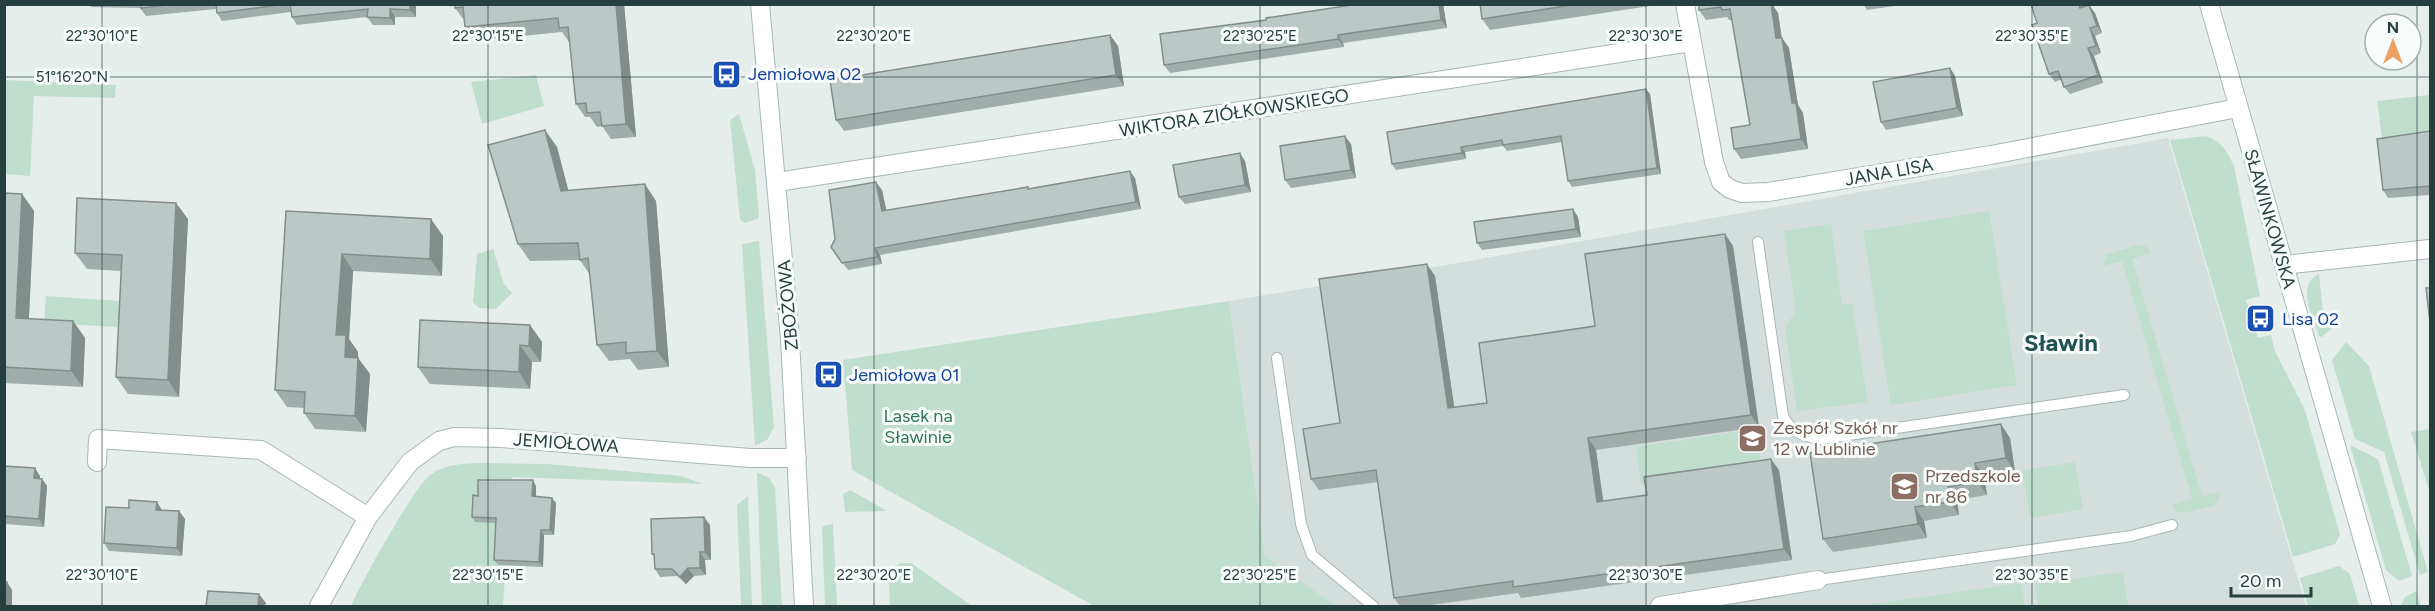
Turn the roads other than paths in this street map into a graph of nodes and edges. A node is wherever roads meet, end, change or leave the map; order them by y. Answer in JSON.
{"nodes":[{"id":1,"x":760,"y":4,"type":"edge"},
{"id":2,"x":1685,"y":4,"type":"edge"},
{"id":3,"x":2209,"y":4,"type":"edge"},
{"id":4,"x":1691,"y":42,"type":"junction"},
{"id":5,"x":2238,"y":108,"type":"junction"},
{"id":6,"x":777,"y":182,"type":"junction"},
{"id":7,"x":1758,"y":242,"type":"dead end"},
{"id":8,"x":2430,"y":249,"type":"edge"},
{"id":9,"x":2284,"y":266,"type":"junction"},
{"id":10,"x":1277,"y":358,"type":"dead end"},
{"id":11,"x":2124,"y":395,"type":"dead end"},
{"id":12,"x":797,"y":458,"type":"junction"},
{"id":13,"x":97,"y":462,"type":"dead end"},
{"id":14,"x":368,"y":517,"type":"junction"},
{"id":15,"x":2172,"y":525,"type":"dead end"},
{"id":16,"x":1818,"y":580,"type":"joint"},
{"id":17,"x":319,"y":606,"type":"edge"},
{"id":18,"x":804,"y":606,"type":"edge"},
{"id":19,"x":1373,"y":606,"type":"edge"},
{"id":20,"x":1660,"y":606,"type":"edge"},
{"id":21,"x":2382,"y":606,"type":"edge"}],
"edges":[{"from":1,"to":6,"type":"street","name":"ZBOŻOWA"},
{"from":2,"to":4,"type":"street","name":"JANA LISA"},
{"from":3,"to":5,"type":"street","name":"SŁAWINKOWSKA"},
{"from":4,"to":5,"type":"street","name":"JANA LISA"},
{"from":4,"to":6,"type":"street","name":"WIKTORA ZIÓŁKOWSKIEGO"},
{"from":5,"to":9,"type":"street","name":"SŁAWINKOWSKA"},
{"from":6,"to":12,"type":"street","name":"ZBOŻOWA"},
{"from":7,"to":11,"type":"lane"},
{"from":8,"to":9,"type":"street"},
{"from":9,"to":21,"type":"street","name":"SŁAWINKOWSKA"},
{"from":10,"to":19,"type":"lane"},
{"from":12,"to":14,"type":"street","name":"JEMIOŁOWA"},
{"from":12,"to":18,"type":"street","name":"ZBOŻOWA"},
{"from":13,"to":14,"type":"street"},
{"from":14,"to":17,"type":"street","name":"JEMIOŁOWA"},
{"from":15,"to":16,"type":"lane"},
{"from":16,"to":20,"type":"street"}]}
